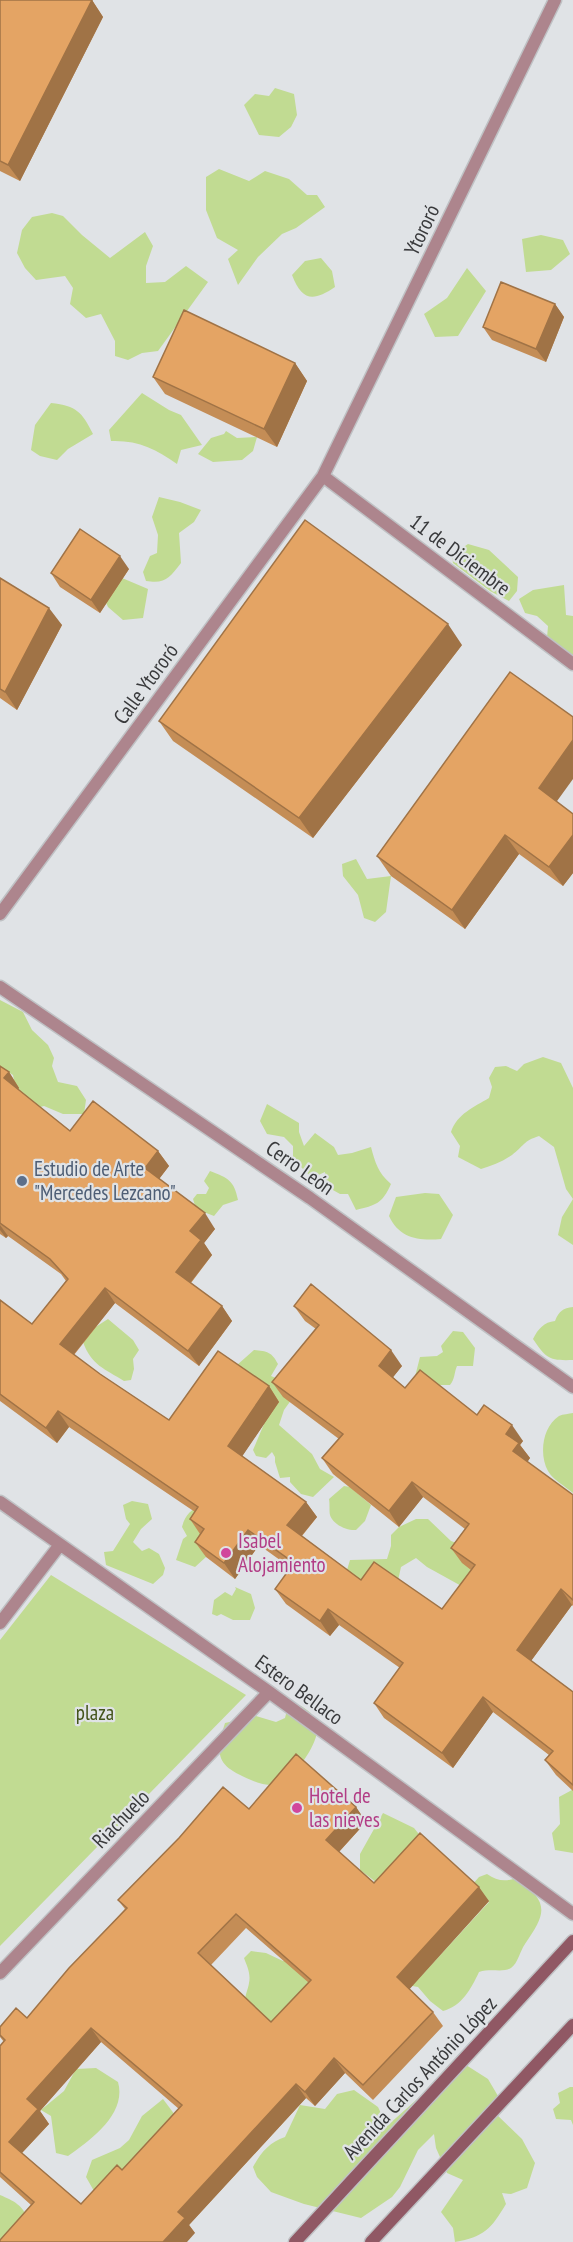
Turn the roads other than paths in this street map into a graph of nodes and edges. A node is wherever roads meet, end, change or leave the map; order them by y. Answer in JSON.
{"nodes":[{"id":1,"x":555,"y":0,"type":"edge"},
{"id":2,"x":323,"y":476,"type":"junction"},
{"id":3,"x":573,"y":664,"type":"edge"},
{"id":4,"x":0,"y":914,"type":"edge"},
{"id":5,"x":0,"y":987,"type":"edge"},
{"id":6,"x":573,"y":1387,"type":"edge"},
{"id":7,"x":0,"y":1502,"type":"edge"},
{"id":8,"x":59,"y":1546,"type":"junction"},
{"id":9,"x":0,"y":1623,"type":"edge"},
{"id":10,"x":269,"y":1692,"type":"junction"},
{"id":11,"x":573,"y":1914,"type":"edge"},
{"id":12,"x":573,"y":1941,"type":"edge"},
{"id":13,"x":0,"y":1973,"type":"edge"},
{"id":14,"x":573,"y":2025,"type":"edge"},
{"id":15,"x":295,"y":2242,"type":"edge"},
{"id":16,"x":372,"y":2242,"type":"edge"}],
"edges":[{"from":1,"to":2,"type":"street","name":"Ytororó"},
{"from":2,"to":3,"type":"street","name":"11 de Diciembre"},
{"from":2,"to":4,"type":"street","name":"Calle Ytororó"},
{"from":5,"to":6,"type":"street","name":"Cerro León"},
{"from":7,"to":8,"type":"street","name":"Estero Bellaco"},
{"from":8,"to":9,"type":"street"},
{"from":8,"to":10,"type":"street","name":"Estero Bellaco"},
{"from":10,"to":11,"type":"street","name":"Estero Bellaco"},
{"from":10,"to":13,"type":"street","name":"Riachuelo"},
{"from":12,"to":15,"type":"main road","name":"Avenida Carlos António López"},
{"from":14,"to":16,"type":"main road"}]}
